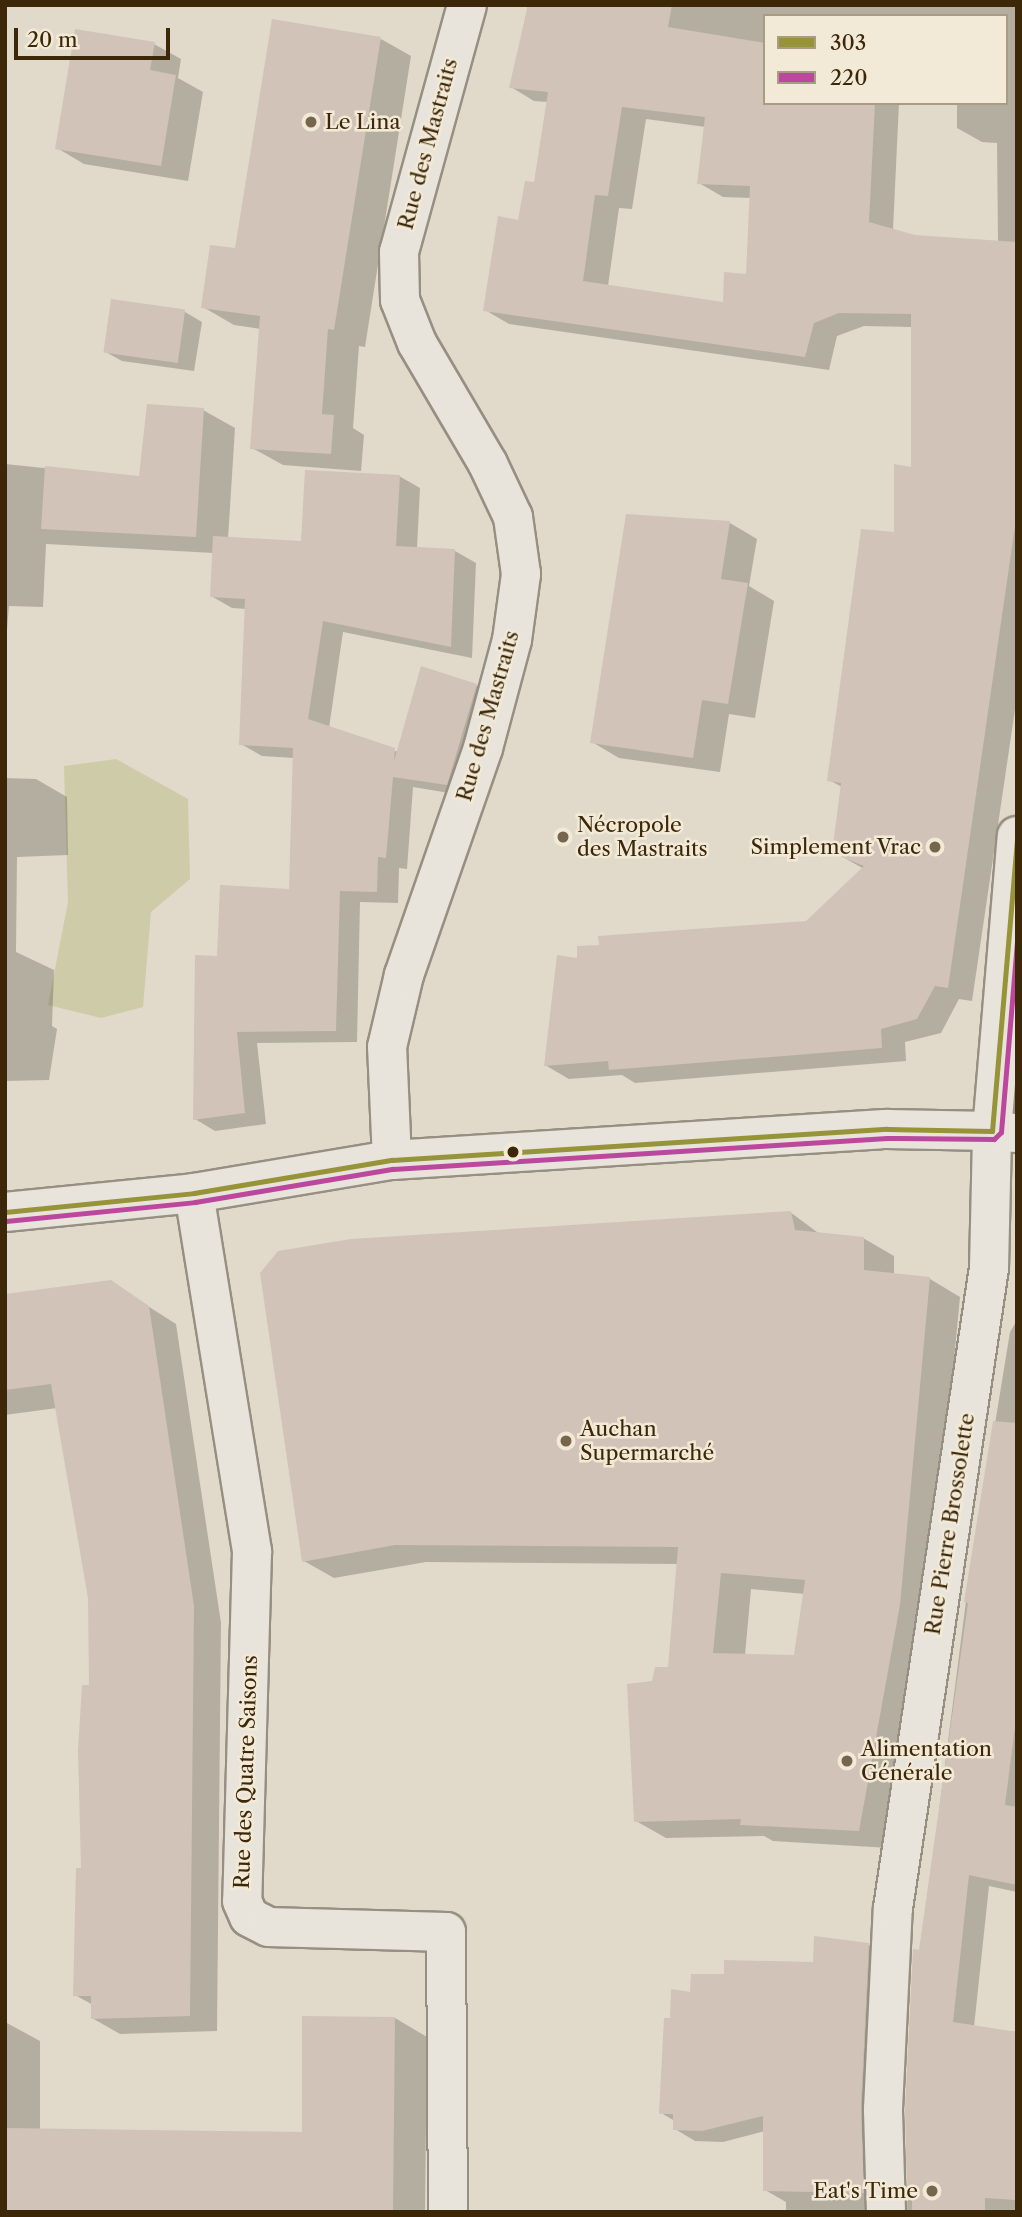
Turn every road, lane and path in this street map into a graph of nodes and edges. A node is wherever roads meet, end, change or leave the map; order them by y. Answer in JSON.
{"nodes":[{"id":1,"x":467,"y":5,"type":"edge"},
{"id":2,"x":1017,"y":836,"type":"edge"},
{"id":3,"x":1010,"y":1006,"type":"edge"},
{"id":4,"x":1004,"y":1132,"type":"edge"},
{"id":5,"x":392,"y":1160,"type":"junction"},
{"id":6,"x":194,"y":1193,"type":"junction"},
{"id":7,"x":5,"y":1212,"type":"edge"},
{"id":8,"x":448,"y":2212,"type":"edge"},
{"id":9,"x":886,"y":2212,"type":"edge"}],
"edges":[{"from":1,"to":5,"type":"street","name":"Rue des Mastraits"},
{"from":2,"to":3,"type":"street","name":"Rue Pierre Brossolette"},
{"from":3,"to":4,"type":"street","name":"Rue Pierre Brossolette"},
{"from":4,"to":5,"type":"street"},
{"from":4,"to":9,"type":"street","name":"Rue Pierre Brossolette"},
{"from":5,"to":6,"type":"street"},
{"from":6,"to":7,"type":"street"},
{"from":6,"to":8,"type":"street","name":"Rue des Quatre Saisons"}]}
